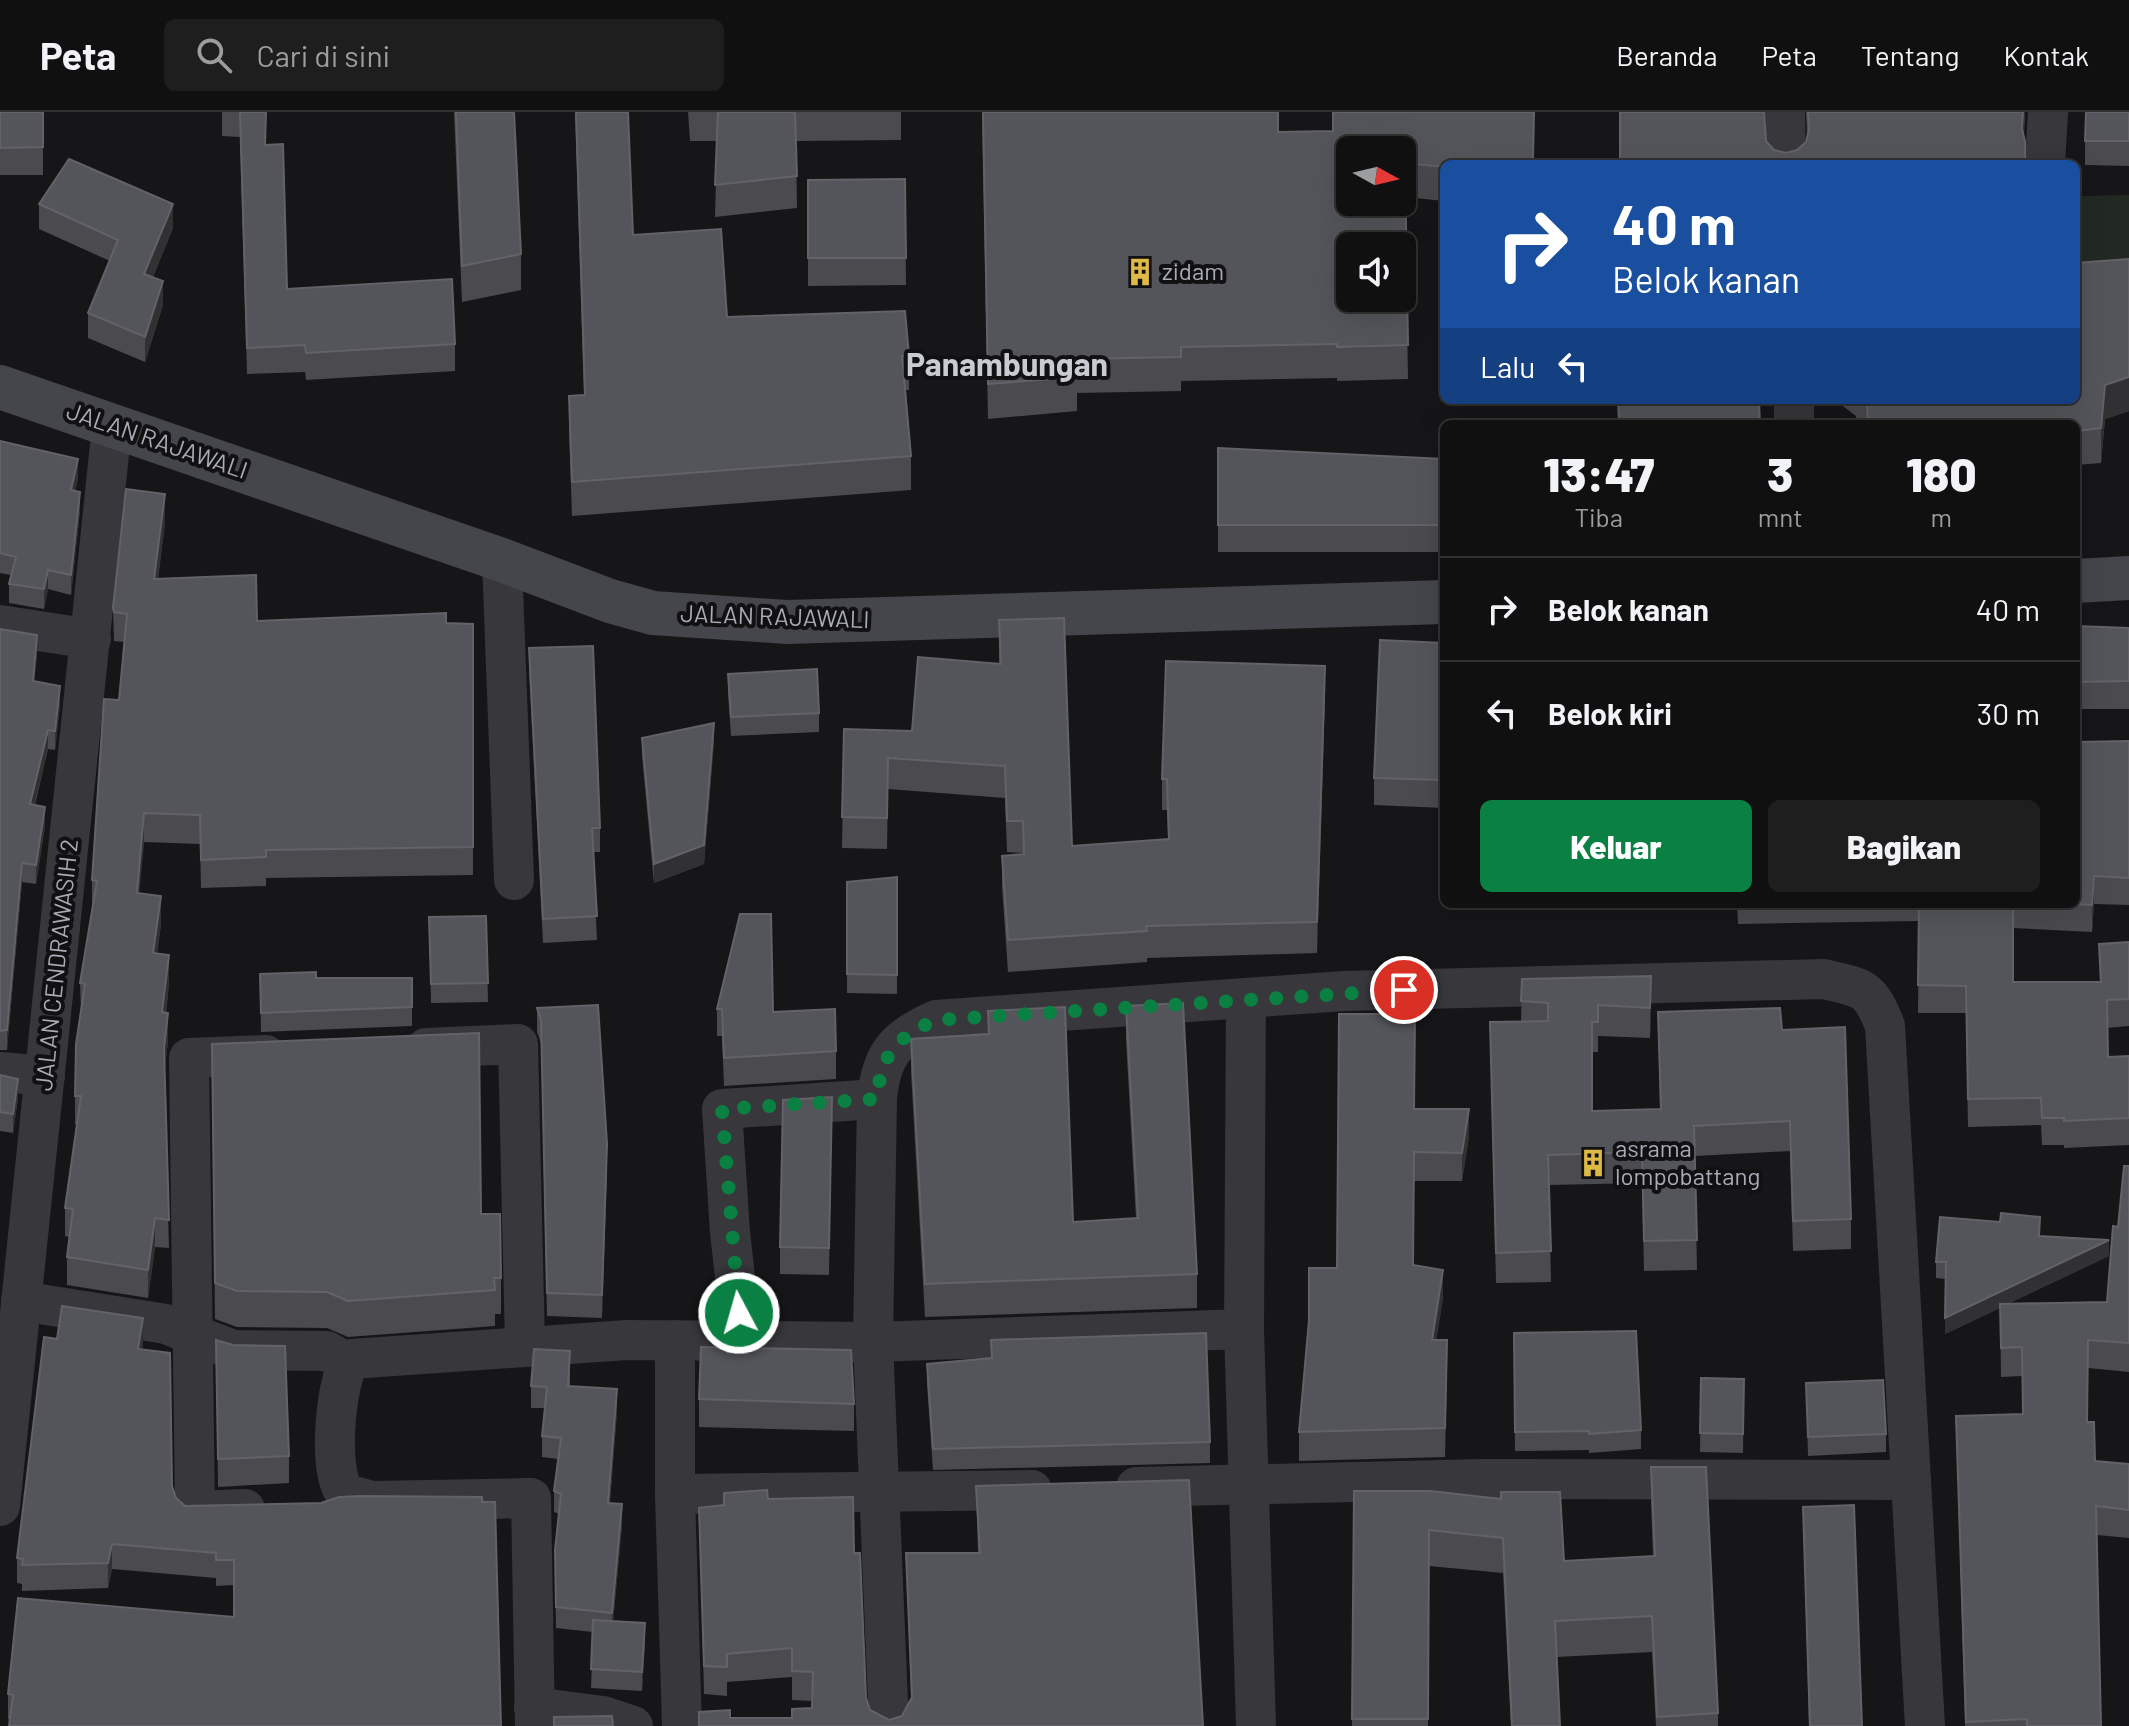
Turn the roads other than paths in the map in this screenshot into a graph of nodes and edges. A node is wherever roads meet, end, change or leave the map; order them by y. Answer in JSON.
{"nodes":[{"id":1,"x":1785,"y":112,"type":"edge"},
{"id":2,"x":2048,"y":112,"type":"edge"},
{"id":3,"x":1786,"y":160,"type":"edge"},
{"id":4,"x":2045,"y":160,"type":"edge"},
{"id":5,"x":0,"y":387,"type":"edge"},
{"id":6,"x":112,"y":425,"type":"junction"},
{"id":7,"x":502,"y":560,"type":"junction"},
{"id":8,"x":2129,"y":578,"type":"edge"},
{"id":9,"x":2080,"y":581,"type":"edge"},
{"id":10,"x":1440,"y":602,"type":"edge"},
{"id":11,"x":0,"y":625,"type":"edge"},
{"id":12,"x":91,"y":639,"type":"junction"},
{"id":13,"x":514,"y":880,"type":"dead end"},
{"id":14,"x":1246,"y":1000,"type":"junction"},
{"id":15,"x":396,"y":1049,"type":"edge"},
{"id":16,"x":305,"y":1053,"type":"edge"},
{"id":17,"x":0,"y":1072,"type":"edge"},
{"id":18,"x":45,"y":1076,"type":"junction"},
{"id":19,"x":877,"y":1099,"type":"junction"},
{"id":20,"x":21,"y":1301,"type":"junction"},
{"id":21,"x":1244,"y":1329,"type":"junction"},
{"id":22,"x":192,"y":1333,"type":"junction"},
{"id":23,"x":654,"y":1340,"type":"junction"},
{"id":24,"x":742,"y":1340,"type":"junction"},
{"id":25,"x":873,"y":1342,"type":"junction"},
{"id":26,"x":525,"y":1345,"type":"junction"},
{"id":27,"x":7,"y":1353,"type":"edge"},
{"id":28,"x":347,"y":1363,"type":"junction"},
{"id":29,"x":1911,"y":1480,"type":"junction"},
{"id":30,"x":1249,"y":1484,"type":"junction"},
{"id":31,"x":346,"y":1494,"type":"junction"},
{"id":32,"x":675,"y":1494,"type":"junction"},
{"id":33,"x":877,"y":1494,"type":"junction"},
{"id":34,"x":0,"y":1506,"type":"edge"},
{"id":35,"x":534,"y":1717,"type":"edge"},
{"id":36,"x":633,"y":1726,"type":"edge"},
{"id":37,"x":682,"y":1726,"type":"edge"},
{"id":38,"x":889,"y":1726,"type":"edge"},
{"id":39,"x":1256,"y":1726,"type":"edge"},
{"id":40,"x":1925,"y":1726,"type":"edge"}],
"edges":[{"from":1,"to":3,"type":"street"},
{"from":2,"to":4,"type":"street"},
{"from":5,"to":6,"type":"main road","name":"JALAN RAJAWALI"},
{"from":6,"to":7,"type":"main road","name":"JALAN RAJAWALI"},
{"from":6,"to":12,"type":"street","name":"JALAN CENDRAWASIH 2"},
{"from":7,"to":10,"type":"main road","name":"JALAN RAJAWALI"},
{"from":7,"to":13,"type":"street"},
{"from":8,"to":9,"type":"main road"},
{"from":11,"to":12,"type":"street"},
{"from":12,"to":18,"type":"street","name":"JALAN CENDRAWASIH 2"},
{"from":14,"to":19,"type":"street"},
{"from":14,"to":21,"type":"street"},
{"from":14,"to":29,"type":"street"},
{"from":15,"to":26,"type":"street"},
{"from":16,"to":22,"type":"street"},
{"from":17,"to":18,"type":"street"},
{"from":18,"to":20,"type":"street","name":"JALAN CENDRAWASIH 2"},
{"from":19,"to":24,"type":"street"},
{"from":19,"to":25,"type":"street"},
{"from":20,"to":22,"type":"street"},
{"from":20,"to":27,"type":"street","name":"JALAN CENDRAWASIH 2"},
{"from":21,"to":25,"type":"street"},
{"from":21,"to":30,"type":"street"},
{"from":22,"to":28,"type":"street"},
{"from":22,"to":31,"type":"street"},
{"from":23,"to":24,"type":"street"},
{"from":23,"to":26,"type":"street"},
{"from":23,"to":32,"type":"street"},
{"from":24,"to":25,"type":"street"},
{"from":25,"to":33,"type":"street"},
{"from":26,"to":28,"type":"street"},
{"from":27,"to":34,"type":"street","name":"JALAN CENDRAWASIH 2"},
{"from":28,"to":31,"type":"street"},
{"from":29,"to":30,"type":"street"},
{"from":29,"to":40,"type":"street"},
{"from":30,"to":33,"type":"street"},
{"from":30,"to":39,"type":"street"},
{"from":31,"to":35,"type":"street"},
{"from":32,"to":33,"type":"street"},
{"from":32,"to":37,"type":"street"},
{"from":33,"to":38,"type":"street"},
{"from":35,"to":36,"type":"street"}]}
